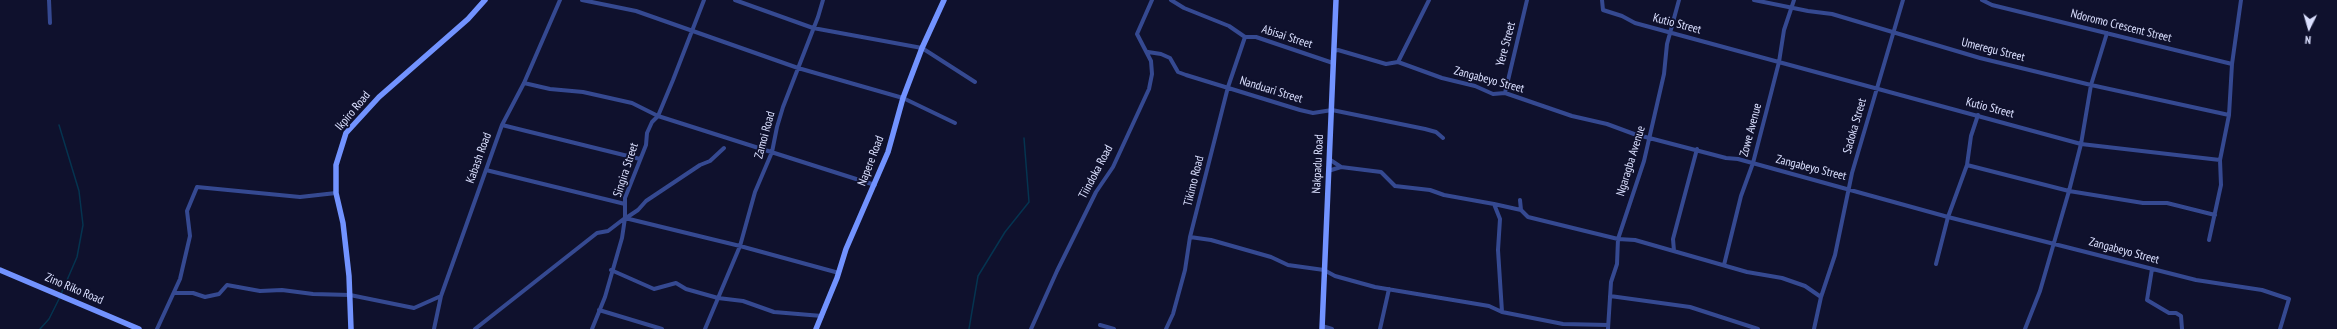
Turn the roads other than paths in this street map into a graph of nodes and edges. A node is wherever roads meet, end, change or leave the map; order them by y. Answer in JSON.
{"nodes":[{"id":1,"x":49,"y":0,"type":"edge"},
{"id":2,"x":485,"y":0,"type":"edge"},
{"id":3,"x":560,"y":0,"type":"edge"},
{"id":4,"x":582,"y":0,"type":"edge"},
{"id":5,"x":704,"y":0,"type":"edge"},
{"id":6,"x":735,"y":0,"type":"edge"},
{"id":7,"x":823,"y":0,"type":"edge"},
{"id":8,"x":944,"y":0,"type":"edge"},
{"id":9,"x":1152,"y":0,"type":"edge"},
{"id":10,"x":1171,"y":0,"type":"edge"},
{"id":11,"x":1336,"y":0,"type":"edge"},
{"id":12,"x":1429,"y":0,"type":"edge"},
{"id":13,"x":1527,"y":0,"type":"edge"},
{"id":14,"x":1602,"y":0,"type":"edge"},
{"id":15,"x":1679,"y":0,"type":"edge"},
{"id":16,"x":1754,"y":0,"type":"edge"},
{"id":17,"x":1794,"y":0,"type":"edge"},
{"id":18,"x":1903,"y":0,"type":"edge"},
{"id":19,"x":1982,"y":0,"type":"edge"},
{"id":20,"x":2241,"y":0,"type":"edge"},
{"id":21,"x":1792,"y":7,"type":"junction"},
{"id":22,"x":50,"y":23,"type":"dead end"},
{"id":23,"x":813,"y":28,"type":"junction"},
{"id":24,"x":692,"y":29,"type":"junction"},
{"id":25,"x":1894,"y":32,"type":"junction"},
{"id":26,"x":1671,"y":33,"type":"junction"},
{"id":27,"x":2107,"y":33,"type":"junction"},
{"id":28,"x":1245,"y":38,"type":"junction"},
{"id":29,"x":922,"y":48,"type":"junction"},
{"id":30,"x":1334,"y":51,"type":"junction"},
{"id":31,"x":1148,"y":52,"type":"junction"},
{"id":32,"x":1398,"y":62,"type":"junction"},
{"id":33,"x":1779,"y":62,"type":"junction"},
{"id":34,"x":1333,"y":63,"type":"junction"},
{"id":35,"x":2232,"y":64,"type":"junction"},
{"id":36,"x":798,"y":68,"type":"junction"},
{"id":37,"x":975,"y":82,"type":"dead end"},
{"id":38,"x":524,"y":83,"type":"junction"},
{"id":39,"x":2091,"y":85,"type":"junction"},
{"id":40,"x":1228,"y":87,"type":"junction"},
{"id":41,"x":1877,"y":88,"type":"junction"},
{"id":42,"x":1505,"y":93,"type":"junction"},
{"id":43,"x":903,"y":98,"type":"junction"},
{"id":44,"x":1332,"y":110,"type":"junction"},
{"id":45,"x":1978,"y":114,"type":"junction"},
{"id":46,"x":2229,"y":115,"type":"junction"},
{"id":47,"x":658,"y":116,"type":"junction"},
{"id":48,"x":955,"y":123,"type":"dead end"},
{"id":49,"x":502,"y":124,"type":"junction"},
{"id":50,"x":1443,"y":138,"type":"dead end"},
{"id":51,"x":1649,"y":138,"type":"junction"},
{"id":52,"x":2082,"y":144,"type":"junction"},
{"id":53,"x":724,"y":148,"type":"dead end"},
{"id":54,"x":1696,"y":149,"type":"junction"},
{"id":55,"x":772,"y":152,"type":"junction"},
{"id":56,"x":640,"y":159,"type":"junction"},
{"id":57,"x":1329,"y":159,"type":"junction"},
{"id":58,"x":2220,"y":160,"type":"junction"},
{"id":59,"x":1753,"y":163,"type":"junction"},
{"id":60,"x":1966,"y":165,"type":"junction"},
{"id":61,"x":1341,"y":167,"type":"junction"},
{"id":62,"x":486,"y":170,"type":"junction"},
{"id":63,"x":1328,"y":171,"type":"junction"},
{"id":64,"x":874,"y":185,"type":"junction"},
{"id":65,"x":1849,"y":188,"type":"junction"},
{"id":66,"x":2069,"y":191,"type":"junction"},
{"id":67,"x":336,"y":193,"type":"junction"},
{"id":68,"x":625,"y":204,"type":"junction"},
{"id":69,"x":1494,"y":204,"type":"junction"},
{"id":70,"x":1514,"y":207,"type":"junction"},
{"id":71,"x":1521,"y":210,"type":"junction"},
{"id":72,"x":2215,"y":215,"type":"junction"},
{"id":73,"x":1948,"y":216,"type":"junction"},
{"id":74,"x":625,"y":218,"type":"junction"},
{"id":75,"x":1190,"y":237,"type":"junction"},
{"id":76,"x":1618,"y":239,"type":"junction"},
{"id":77,"x":2209,"y":240,"type":"dead end"},
{"id":78,"x":2054,"y":242,"type":"junction"},
{"id":79,"x":740,"y":246,"type":"junction"},
{"id":80,"x":1674,"y":251,"type":"junction"},
{"id":81,"x":1936,"y":264,"type":"dead end"},
{"id":82,"x":1724,"y":265,"type":"junction"},
{"id":83,"x":2152,"y":269,"type":"junction"},
{"id":84,"x":0,"y":270,"type":"edge"},
{"id":85,"x":611,"y":270,"type":"junction"},
{"id":86,"x":1324,"y":270,"type":"junction"},
{"id":87,"x":839,"y":273,"type":"junction"},
{"id":88,"x":1389,"y":290,"type":"junction"},
{"id":89,"x":174,"y":293,"type":"junction"},
{"id":90,"x":350,"y":295,"type":"junction"},
{"id":91,"x":441,"y":296,"type":"junction"},
{"id":92,"x":1610,"y":296,"type":"junction"},
{"id":93,"x":1821,"y":297,"type":"junction"},
{"id":94,"x":718,"y":298,"type":"junction"},
{"id":95,"x":599,"y":310,"type":"junction"},
{"id":96,"x":1502,"y":312,"type":"junction"},
{"id":97,"x":822,"y":316,"type":"junction"},
{"id":98,"x":1100,"y":325,"type":"dead end"},
{"id":99,"x":1322,"y":327,"type":"edge"},
{"id":100,"x":1608,"y":327,"type":"edge"},
{"id":101,"x":139,"y":329,"type":"edge"},
{"id":102,"x":157,"y":329,"type":"edge"},
{"id":103,"x":350,"y":329,"type":"edge"},
{"id":104,"x":434,"y":329,"type":"edge"},
{"id":105,"x":475,"y":329,"type":"edge"},
{"id":106,"x":592,"y":329,"type":"edge"},
{"id":107,"x":662,"y":329,"type":"edge"},
{"id":108,"x":705,"y":329,"type":"edge"},
{"id":109,"x":816,"y":329,"type":"edge"},
{"id":110,"x":1031,"y":329,"type":"edge"},
{"id":111,"x":1114,"y":329,"type":"edge"},
{"id":112,"x":1166,"y":329,"type":"edge"},
{"id":113,"x":1332,"y":329,"type":"edge"},
{"id":114,"x":1380,"y":329,"type":"edge"},
{"id":115,"x":1758,"y":329,"type":"edge"},
{"id":116,"x":1814,"y":329,"type":"edge"},
{"id":117,"x":2025,"y":329,"type":"edge"},
{"id":118,"x":2182,"y":329,"type":"edge"},
{"id":119,"x":2280,"y":329,"type":"edge"}],
"edges":[{"from":1,"to":22,"type":"street"},
{"from":2,"to":67,"type":"street","name":"Ikpiro Road"},
{"from":3,"to":38,"type":"street","name":"Kabash Road"},
{"from":4,"to":24,"type":"street"},
{"from":5,"to":24,"type":"street","name":"Singira Street"},
{"from":6,"to":23,"type":"street"},
{"from":7,"to":23,"type":"street","name":"Zamoi Road"},
{"from":8,"to":29,"type":"street","name":"Napere Road"},
{"from":9,"to":31,"type":"street","name":"Tiindoka Road"},
{"from":10,"to":28,"type":"street","name":"Abisai Street"},
{"from":11,"to":30,"type":"street","name":"Nakpadu Road"},
{"from":12,"to":32,"type":"street"},
{"from":13,"to":42,"type":"street","name":"Yere Street"},
{"from":14,"to":26,"type":"street","name":"Kutio Street"},
{"from":15,"to":26,"type":"street","name":"Ngaragba Avenue"},
{"from":16,"to":21,"type":"street","name":"Umeregu Street"},
{"from":17,"to":21,"type":"street","name":"Zowe Avenue"},
{"from":18,"to":25,"type":"street","name":"Sadoka Street"},
{"from":19,"to":27,"type":"street","name":"Ndoromo Crescent Street"},
{"from":20,"to":35,"type":"street"},
{"from":21,"to":25,"type":"street","name":"Umeregu Street"},
{"from":21,"to":33,"type":"street","name":"Zowe Avenue"},
{"from":23,"to":29,"type":"street"},
{"from":23,"to":36,"type":"street","name":"Zamoi Road"},
{"from":24,"to":36,"type":"street"},
{"from":24,"to":47,"type":"street","name":"Singira Street"},
{"from":25,"to":39,"type":"street","name":"Umeregu Street"},
{"from":25,"to":41,"type":"street","name":"Sadoka Street"},
{"from":26,"to":33,"type":"street","name":"Kutio Street"},
{"from":26,"to":51,"type":"street","name":"Ngaragba Avenue"},
{"from":27,"to":35,"type":"street","name":"Ndoromo Crescent Street"},
{"from":27,"to":39,"type":"street"},
{"from":28,"to":34,"type":"street","name":"Abisai Street"},
{"from":28,"to":40,"type":"street","name":"Tikimo Road"},
{"from":29,"to":37,"type":"street"},
{"from":29,"to":43,"type":"street","name":"Napere Road"},
{"from":30,"to":32,"type":"street","name":"Zangabeyo Street"},
{"from":30,"to":34,"type":"street","name":"Nakpadu Road"},
{"from":31,"to":40,"type":"street","name":"Nanduari Street"},
{"from":31,"to":110,"type":"street","name":"Tiindoka Road"},
{"from":32,"to":42,"type":"street","name":"Zangabeyo Street"},
{"from":33,"to":41,"type":"street","name":"Kutio Street"},
{"from":33,"to":59,"type":"street","name":"Zowe Avenue"},
{"from":34,"to":44,"type":"street","name":"Nakpadu Road"},
{"from":35,"to":46,"type":"street"},
{"from":36,"to":43,"type":"street"},
{"from":36,"to":55,"type":"street","name":"Zamoi Road"},
{"from":38,"to":47,"type":"street"},
{"from":38,"to":49,"type":"street","name":"Kabash Road"},
{"from":39,"to":46,"type":"street","name":"Umeregu Street"},
{"from":39,"to":52,"type":"street"},
{"from":40,"to":44,"type":"street","name":"Nanduari Street"},
{"from":40,"to":75,"type":"street","name":"Tikimo Road"},
{"from":41,"to":45,"type":"street","name":"Kutio Street"},
{"from":41,"to":65,"type":"street","name":"Sadoka Street"},
{"from":42,"to":51,"type":"street","name":"Zangabeyo Street"},
{"from":43,"to":48,"type":"street"},
{"from":43,"to":64,"type":"street","name":"Napere Road"},
{"from":44,"to":50,"type":"street","name":"Nanduari Street"},
{"from":44,"to":57,"type":"street","name":"Nakpadu Road"},
{"from":45,"to":52,"type":"street","name":"Kutio Street"},
{"from":45,"to":60,"type":"street"},
{"from":46,"to":58,"type":"street"},
{"from":47,"to":55,"type":"street"},
{"from":47,"to":56,"type":"street","name":"Singira Street"},
{"from":49,"to":56,"type":"street"},
{"from":49,"to":62,"type":"street","name":"Kabash Road"},
{"from":51,"to":54,"type":"street","name":"Zangabeyo Street"},
{"from":51,"to":76,"type":"street","name":"Ngaragba Avenue"},
{"from":52,"to":58,"type":"street","name":"Kutio Street"},
{"from":52,"to":66,"type":"street"},
{"from":53,"to":74,"type":"street"},
{"from":54,"to":59,"type":"street","name":"Zangabeyo Street"},
{"from":54,"to":80,"type":"street"},
{"from":55,"to":64,"type":"street"},
{"from":55,"to":79,"type":"street","name":"Zamoi Road"},
{"from":56,"to":68,"type":"street","name":"Singira Street"},
{"from":57,"to":61,"type":"street"},
{"from":57,"to":63,"type":"street","name":"Nakpadu Road"},
{"from":58,"to":72,"type":"street"},
{"from":59,"to":65,"type":"street","name":"Zangabeyo Street"},
{"from":59,"to":82,"type":"street","name":"Zowe Avenue"},
{"from":60,"to":66,"type":"street"},
{"from":60,"to":73,"type":"street"},
{"from":61,"to":63,"type":"street"},
{"from":61,"to":69,"type":"street"},
{"from":62,"to":68,"type":"street"},
{"from":62,"to":91,"type":"street","name":"Kabash Road"},
{"from":63,"to":86,"type":"street","name":"Nakpadu Road"},
{"from":64,"to":87,"type":"street","name":"Napere Road"},
{"from":65,"to":73,"type":"street","name":"Zangabeyo Street"},
{"from":65,"to":93,"type":"street","name":"Sadoka Street"},
{"from":66,"to":72,"type":"street"},
{"from":66,"to":78,"type":"street"},
{"from":67,"to":89,"type":"street"},
{"from":67,"to":90,"type":"street","name":"Ikpiro Road"},
{"from":68,"to":74,"type":"street","name":"Singira Street"},
{"from":69,"to":70,"type":"street"},
{"from":69,"to":96,"type":"street"},
{"from":70,"to":71,"type":"street"},
{"from":70,"to":71,"type":"street"},
{"from":71,"to":76,"type":"street"},
{"from":72,"to":77,"type":"street"},
{"from":73,"to":78,"type":"street","name":"Zangabeyo Street"},
{"from":73,"to":81,"type":"street"},
{"from":74,"to":79,"type":"street"},
{"from":74,"to":85,"type":"street","name":"Singira Street"},
{"from":74,"to":105,"type":"street"},
{"from":75,"to":86,"type":"street"},
{"from":75,"to":112,"type":"street","name":"Tikimo Road"},
{"from":76,"to":80,"type":"street"},
{"from":76,"to":92,"type":"street","name":"Ngaragba Avenue"},
{"from":78,"to":83,"type":"street","name":"Zangabeyo Street"},
{"from":78,"to":117,"type":"street"},
{"from":79,"to":87,"type":"street"},
{"from":79,"to":94,"type":"street","name":"Zamoi Road"},
{"from":80,"to":82,"type":"street"},
{"from":82,"to":93,"type":"street"},
{"from":83,"to":118,"type":"street"},
{"from":83,"to":119,"type":"street","name":"Zangabeyo Street"},
{"from":84,"to":101,"type":"street","name":"Zino Riko Road"},
{"from":85,"to":94,"type":"street"},
{"from":85,"to":95,"type":"street","name":"Singira Street"},
{"from":86,"to":88,"type":"street"},
{"from":86,"to":99,"type":"street","name":"Nakpadu Road"},
{"from":87,"to":97,"type":"street","name":"Napere Road"},
{"from":88,"to":96,"type":"street"},
{"from":88,"to":114,"type":"street"},
{"from":89,"to":90,"type":"street"},
{"from":89,"to":102,"type":"street"},
{"from":90,"to":91,"type":"street"},
{"from":90,"to":103,"type":"street","name":"Ikpiro Road"},
{"from":91,"to":104,"type":"street","name":"Kabash Road"},
{"from":92,"to":100,"type":"street","name":"Ngaragba Avenue"},
{"from":92,"to":115,"type":"street"},
{"from":93,"to":116,"type":"street","name":"Sadoka Street"},
{"from":94,"to":97,"type":"street"},
{"from":94,"to":108,"type":"street","name":"Zamoi Road"},
{"from":95,"to":106,"type":"street","name":"Singira Street"},
{"from":95,"to":107,"type":"street"},
{"from":96,"to":100,"type":"street"},
{"from":97,"to":109,"type":"street","name":"Napere Road"},
{"from":98,"to":111,"type":"street"},
{"from":99,"to":113,"type":"street"}]}
